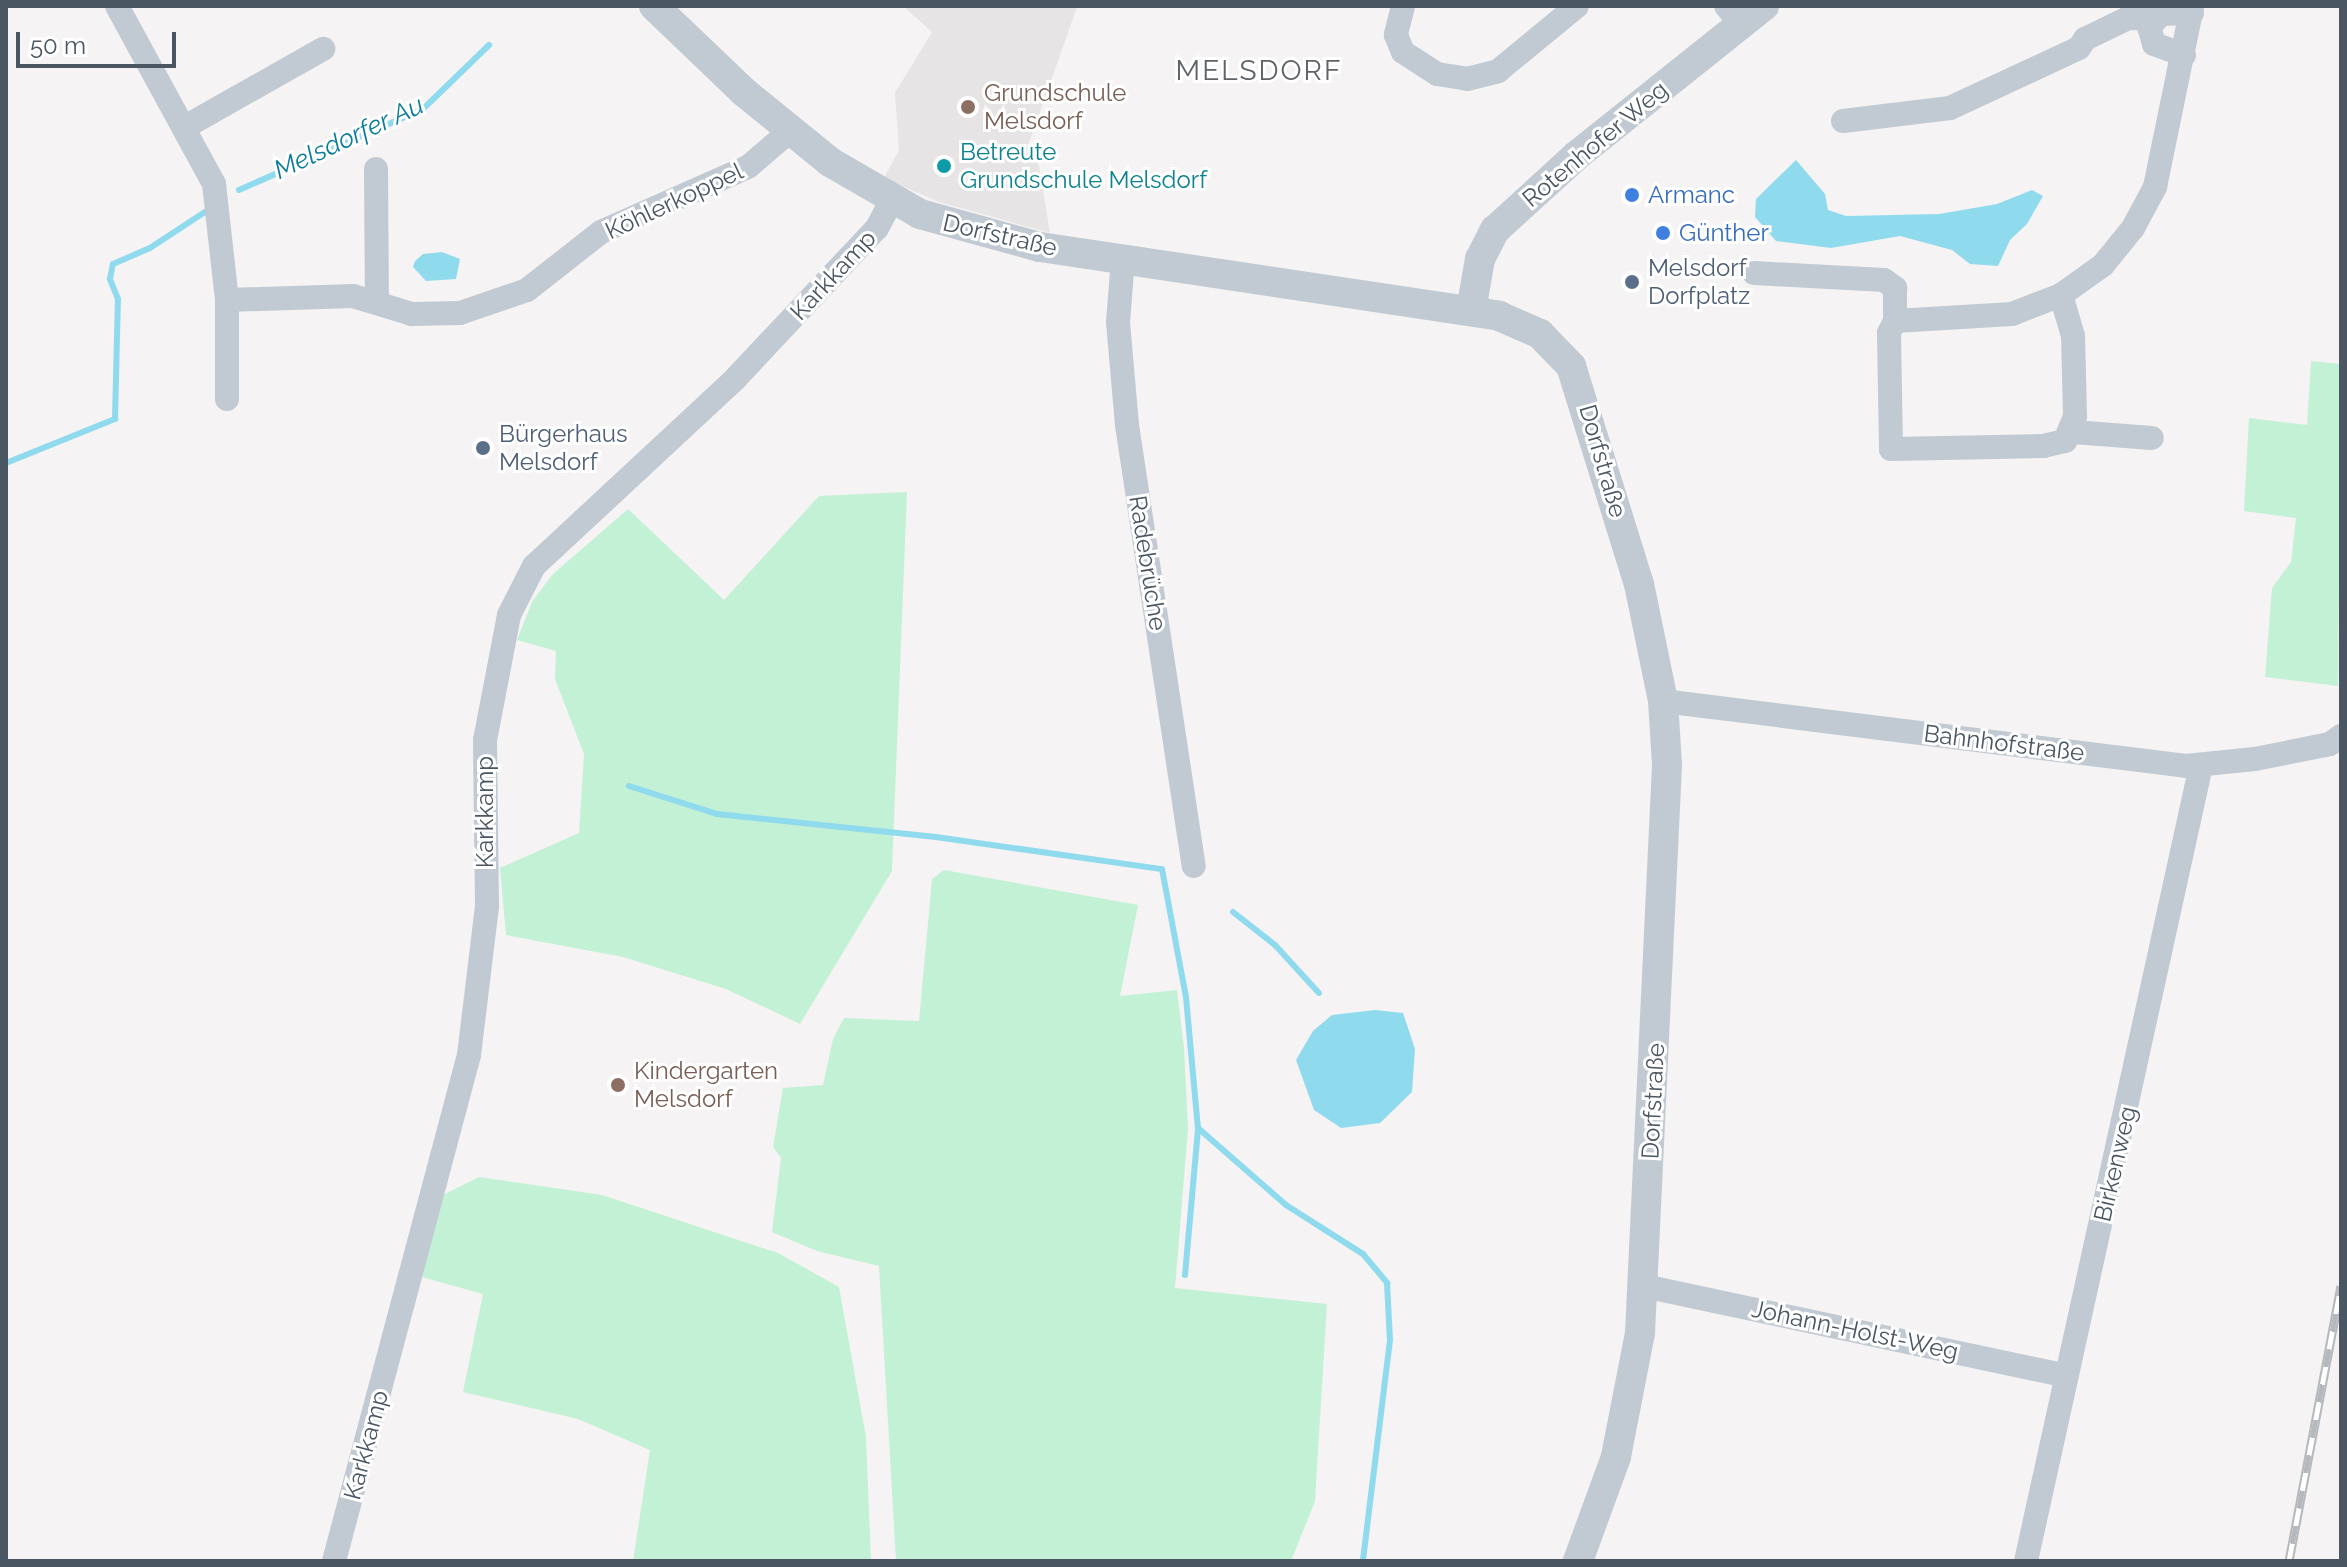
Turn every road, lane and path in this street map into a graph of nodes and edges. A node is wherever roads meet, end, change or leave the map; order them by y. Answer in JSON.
{"nodes":[{"id":1,"x":117,"y":6,"type":"edge"},
{"id":2,"x":654,"y":6,"type":"edge"},
{"id":3,"x":1403,"y":6,"type":"edge"},
{"id":4,"x":1577,"y":6,"type":"edge"},
{"id":5,"x":2192,"y":10,"type":"edge"},
{"id":6,"x":1744,"y":12,"type":"edge"},
{"id":7,"x":2153,"y":19,"type":"junction"},
{"id":8,"x":323,"y":49,"type":"dead end"},
{"id":9,"x":2184,"y":55,"type":"junction"},
{"id":10,"x":1843,"y":121,"type":"dead end"},
{"id":11,"x":185,"y":127,"type":"junction"},
{"id":12,"x":790,"y":131,"type":"junction"},
{"id":13,"x":376,"y":169,"type":"dead end"},
{"id":14,"x":892,"y":200,"type":"junction"},
{"id":15,"x":1123,"y":259,"type":"junction"},
{"id":16,"x":1754,"y":273,"type":"dead end"},
{"id":17,"x":2061,"y":295,"type":"junction"},
{"id":18,"x":227,"y":300,"type":"junction"},
{"id":19,"x":377,"y":300,"type":"junction"},
{"id":20,"x":1471,"y":311,"type":"junction"},
{"id":21,"x":1895,"y":321,"type":"junction"},
{"id":22,"x":227,"y":399,"type":"dead end"},
{"id":23,"x":2073,"y":432,"type":"junction"},
{"id":24,"x":2152,"y":438,"type":"dead end"},
{"id":25,"x":1663,"y":701,"type":"junction"},
{"id":26,"x":2341,"y":736,"type":"edge"},
{"id":27,"x":2201,"y":766,"type":"junction"},
{"id":28,"x":1194,"y":866,"type":"dead end"},
{"id":29,"x":1644,"y":1286,"type":"junction"},
{"id":30,"x":2067,"y":1376,"type":"junction"},
{"id":31,"x":334,"y":1561,"type":"edge"},
{"id":32,"x":1578,"y":1561,"type":"edge"},
{"id":33,"x":2026,"y":1561,"type":"edge"}],
"edges":[{"from":1,"to":11,"type":"street"},
{"from":2,"to":12,"type":"street","name":"Dorfstraße"},
{"from":3,"to":4,"type":"street"},
{"from":5,"to":7,"type":"street"},
{"from":5,"to":9,"type":"street"},
{"from":6,"to":20,"type":"street","name":"Rotenhofer Weg"},
{"from":7,"to":9,"type":"street"},
{"from":7,"to":10,"type":"street"},
{"from":8,"to":11,"type":"street"},
{"from":9,"to":17,"type":"street"},
{"from":11,"to":18,"type":"street"},
{"from":12,"to":14,"type":"street","name":"Dorfstraße"},
{"from":12,"to":19,"type":"street","name":"Köhlerkoppel"},
{"from":13,"to":19,"type":"street"},
{"from":14,"to":15,"type":"street","name":"Dorfstraße"},
{"from":14,"to":31,"type":"street","name":"Karkkamp"},
{"from":15,"to":20,"type":"street","name":"Dorfstraße"},
{"from":15,"to":28,"type":"street","name":"Radebrüche"},
{"from":16,"to":21,"type":"street"},
{"from":17,"to":21,"type":"street"},
{"from":17,"to":23,"type":"street"},
{"from":18,"to":19,"type":"street","name":"Köhlerkoppel"},
{"from":18,"to":22,"type":"street"},
{"from":20,"to":25,"type":"street","name":"Dorfstraße"},
{"from":21,"to":23,"type":"street"},
{"from":23,"to":24,"type":"street"},
{"from":25,"to":27,"type":"street","name":"Bahnhofstraße"},
{"from":25,"to":29,"type":"street","name":"Dorfstraße"},
{"from":26,"to":27,"type":"street","name":"Bahnhofstraße"},
{"from":27,"to":30,"type":"street","name":"Birkenweg"},
{"from":29,"to":30,"type":"street","name":"Johann-Holst-Weg"},
{"from":29,"to":32,"type":"street","name":"Dorfstraße"},
{"from":30,"to":33,"type":"street","name":"Birkenweg"}]}
